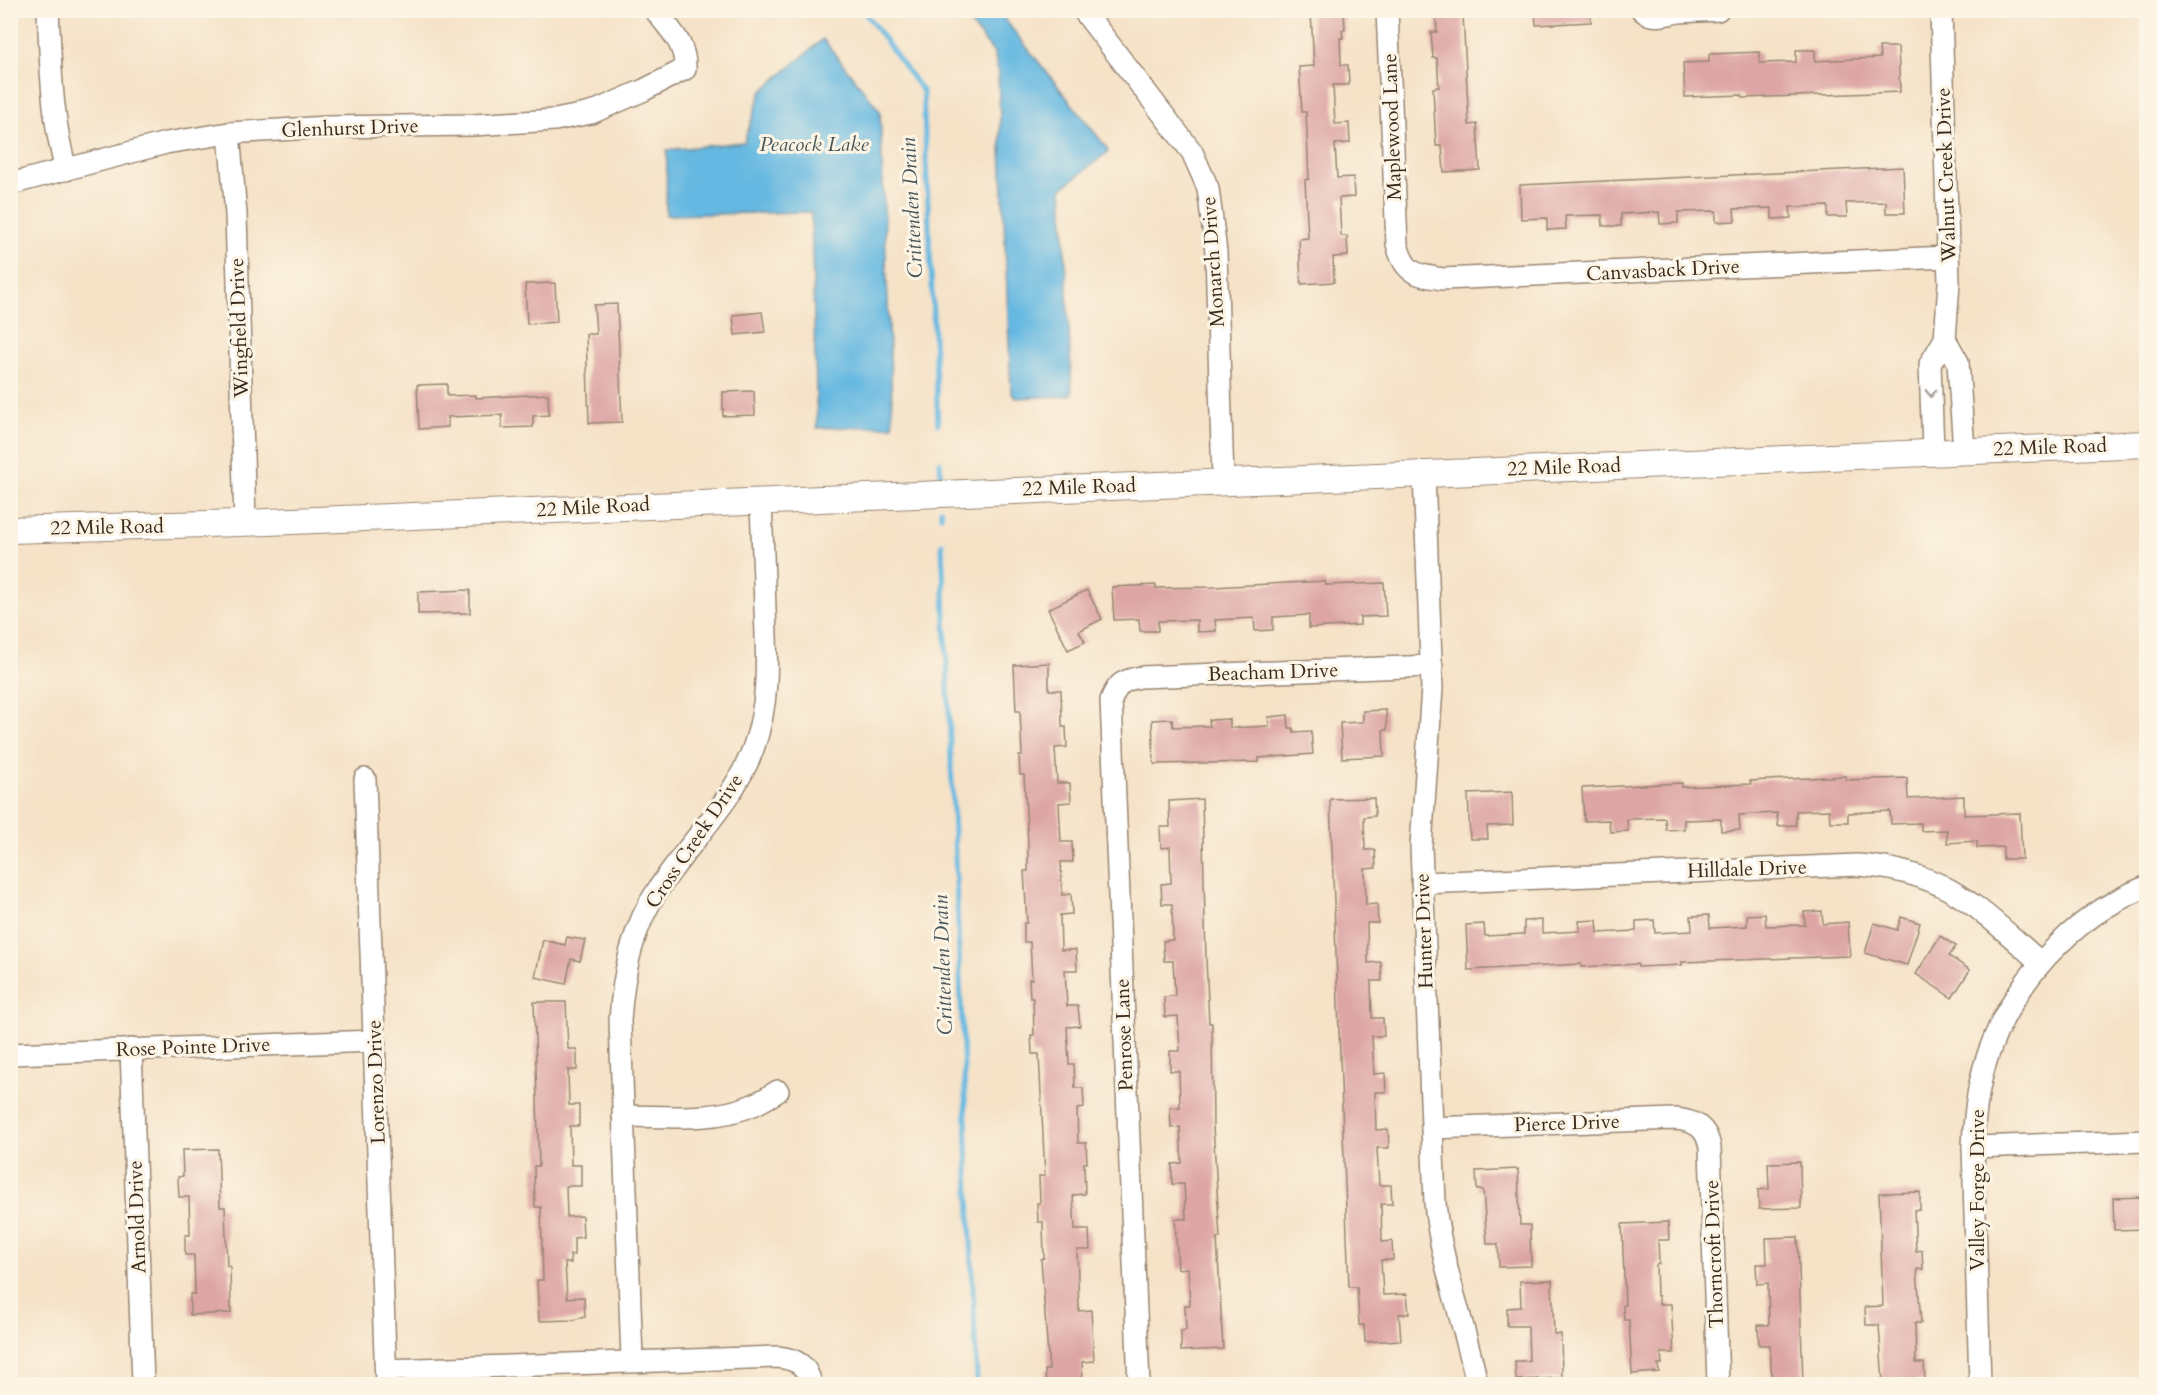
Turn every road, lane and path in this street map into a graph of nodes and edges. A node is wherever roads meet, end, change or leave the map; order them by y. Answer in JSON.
{"nodes":[{"id":1,"x":48,"y":10,"type":"edge"},
{"id":2,"x":655,"y":10,"type":"edge"},
{"id":3,"x":1083,"y":10,"type":"edge"},
{"id":4,"x":1387,"y":10,"type":"edge"},
{"id":5,"x":1642,"y":10,"type":"edge"},
{"id":6,"x":1718,"y":10,"type":"edge"},
{"id":7,"x":1941,"y":10,"type":"edge"},
{"id":8,"x":229,"y":133,"type":"junction"},
{"id":9,"x":66,"y":170,"type":"junction"},
{"id":10,"x":10,"y":184,"type":"edge"},
{"id":11,"x":1396,"y":244,"type":"joint"},
{"id":12,"x":1948,"y":257,"type":"junction"},
{"id":13,"x":1945,"y":339,"type":"junction"},
{"id":14,"x":2146,"y":444,"type":"edge"},
{"id":15,"x":1933,"y":451,"type":"junction"},
{"id":16,"x":1964,"y":451,"type":"junction"},
{"id":17,"x":1424,"y":473,"type":"junction"},
{"id":18,"x":1223,"y":481,"type":"junction"},
{"id":19,"x":761,"y":500,"type":"junction"},
{"id":20,"x":245,"y":523,"type":"junction"},
{"id":21,"x":10,"y":530,"type":"edge"},
{"id":22,"x":1432,"y":666,"type":"junction"},
{"id":23,"x":1116,"y":686,"type":"joint"},
{"id":24,"x":365,"y":779,"type":"dead end"},
{"id":25,"x":1422,"y":883,"type":"junction"},
{"id":26,"x":2146,"y":887,"type":"edge"},
{"id":27,"x":2041,"y":963,"type":"junction"},
{"id":28,"x":375,"y":1041,"type":"junction"},
{"id":29,"x":132,"y":1049,"type":"junction"},
{"id":30,"x":10,"y":1054,"type":"edge"},
{"id":31,"x":778,"y":1091,"type":"dead end"},
{"id":32,"x":623,"y":1116,"type":"junction"},
{"id":33,"x":1700,"y":1126,"type":"joint"},
{"id":34,"x":1432,"y":1128,"type":"junction"},
{"id":35,"x":2146,"y":1141,"type":"edge"},
{"id":36,"x":1973,"y":1147,"type":"junction"},
{"id":37,"x":632,"y":1361,"type":"junction"},
{"id":38,"x":386,"y":1377,"type":"edge"},
{"id":39,"x":143,"y":1384,"type":"edge"},
{"id":40,"x":811,"y":1384,"type":"edge"},
{"id":41,"x":1139,"y":1384,"type":"edge"},
{"id":42,"x":1476,"y":1384,"type":"edge"},
{"id":43,"x":1718,"y":1384,"type":"edge"},
{"id":44,"x":1980,"y":1384,"type":"edge"}],
"edges":[{"from":1,"to":9,"type":"street"},
{"from":2,"to":8,"type":"street","name":"Glenhurst Drive"},
{"from":3,"to":18,"type":"street","name":"Monarch Drive"},
{"from":4,"to":11,"type":"street","name":"Maplewood Lane"},
{"from":5,"to":6,"type":"street"},
{"from":7,"to":12,"type":"street","name":"Walnut Creek Drive"},
{"from":8,"to":9,"type":"street","name":"Glenhurst Drive"},
{"from":8,"to":20,"type":"street","name":"Wingfield Drive"},
{"from":9,"to":10,"type":"street","name":"Glenhurst Drive"},
{"from":11,"to":12,"type":"street","name":"Canvasback Drive"},
{"from":12,"to":13,"type":"street","name":"Walnut Creek Drive"},
{"from":13,"to":15,"type":"street","name":"Walnut Creek Drive","one_way":true},
{"from":13,"to":16,"type":"street"},
{"from":14,"to":16,"type":"street","name":"22 Mile Road"},
{"from":15,"to":16,"type":"street","name":"22 Mile Road"},
{"from":15,"to":17,"type":"street","name":"22 Mile Road"},
{"from":17,"to":18,"type":"street","name":"22 Mile Road"},
{"from":17,"to":22,"type":"street","name":"Hunter Drive"},
{"from":18,"to":19,"type":"street","name":"22 Mile Road"},
{"from":19,"to":20,"type":"street","name":"22 Mile Road"},
{"from":19,"to":32,"type":"street","name":"Cross Creek Drive"},
{"from":20,"to":21,"type":"street","name":"22 Mile Road"},
{"from":22,"to":23,"type":"street","name":"Beacham Drive"},
{"from":22,"to":25,"type":"street","name":"Hunter Drive"},
{"from":23,"to":41,"type":"street","name":"Penrose Lane"},
{"from":24,"to":28,"type":"street","name":"Lorenzo Drive"},
{"from":25,"to":27,"type":"street","name":"Hilldale Drive"},
{"from":25,"to":34,"type":"street","name":"Hunter Drive"},
{"from":26,"to":27,"type":"street","name":"Valley Forge Drive"},
{"from":27,"to":36,"type":"street","name":"Valley Forge Drive"},
{"from":28,"to":29,"type":"street","name":"Rose Pointe Drive"},
{"from":28,"to":38,"type":"street","name":"Lorenzo Drive"},
{"from":29,"to":30,"type":"street","name":"Rose Pointe Drive"},
{"from":29,"to":39,"type":"street","name":"Arnold Drive"},
{"from":31,"to":32,"type":"street"},
{"from":32,"to":37,"type":"street","name":"Cross Creek Drive"},
{"from":33,"to":34,"type":"street","name":"Pierce Drive"},
{"from":33,"to":43,"type":"street","name":"Thorncroft Drive"},
{"from":34,"to":42,"type":"street","name":"Hunter Drive"},
{"from":35,"to":36,"type":"street"},
{"from":36,"to":44,"type":"street","name":"Valley Forge Drive"},
{"from":37,"to":38,"type":"street"},
{"from":37,"to":40,"type":"street"}]}
